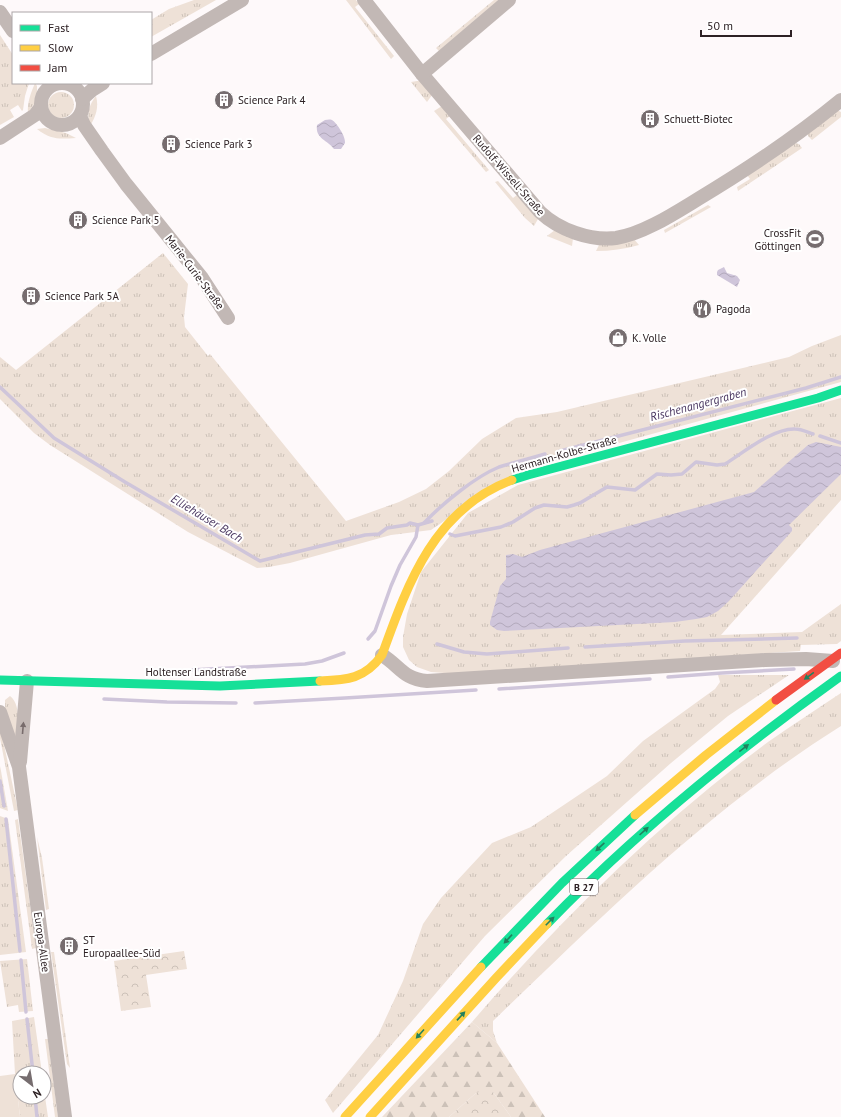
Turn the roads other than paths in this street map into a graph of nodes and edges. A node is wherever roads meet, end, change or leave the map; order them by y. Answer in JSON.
{"nodes":[{"id":1,"x":242,"y":0,"type":"edge"},
{"id":2,"x":364,"y":0,"type":"edge"},
{"id":3,"x":509,"y":0,"type":"edge"},
{"id":4,"x":0,"y":12,"type":"edge"},
{"id":5,"x":12,"y":30,"type":"edge"},
{"id":6,"x":152,"y":53,"type":"edge"},
{"id":7,"x":422,"y":74,"type":"junction"},
{"id":8,"x":56,"y":84,"type":"edge"},
{"id":9,"x":101,"y":84,"type":"edge"},
{"id":10,"x":43,"y":88,"type":"edge"},
{"id":11,"x":82,"y":90,"type":"edge"},
{"id":12,"x":841,"y":100,"type":"edge"},
{"id":13,"x":44,"y":113,"type":"junction"},
{"id":14,"x":80,"y":116,"type":"junction"},
{"id":15,"x":67,"y":125,"type":"junction"},
{"id":16,"x":4,"y":136,"type":"edge"},
{"id":17,"x":102,"y":151,"type":"junction"},
{"id":18,"x":228,"y":318,"type":"dead end"},
{"id":19,"x":841,"y":390,"type":"edge"},
{"id":20,"x":841,"y":653,"type":"edge"},
{"id":21,"x":382,"y":655,"type":"junction"},
{"id":22,"x":841,"y":661,"type":"edge"},
{"id":23,"x":841,"y":676,"type":"edge"},
{"id":24,"x":0,"y":680,"type":"edge"},
{"id":25,"x":27,"y":681,"type":"junction"},
{"id":26,"x":0,"y":712,"type":"edge"},
{"id":27,"x":19,"y":767,"type":"junction"},
{"id":28,"x":442,"y":1037,"type":"junction"},
{"id":29,"x":66,"y":1117,"type":"edge"},
{"id":30,"x":345,"y":1117,"type":"edge"},
{"id":31,"x":349,"y":1117,"type":"edge"},
{"id":32,"x":370,"y":1117,"type":"edge"}],
"edges":[{"from":1,"to":6,"type":"street"},
{"from":2,"to":7,"type":"street","name":"Rudolf-Wissell-Straße"},
{"from":3,"to":7,"type":"street"},
{"from":4,"to":5,"type":"street"},
{"from":7,"to":12,"type":"street","name":"Rudolf-Wissell-Straße"},
{"from":8,"to":10,"type":"street"},
{"from":8,"to":11,"type":"street"},
{"from":9,"to":11,"type":"street"},
{"from":10,"to":13,"type":"street"},
{"from":11,"to":14,"type":"street"},
{"from":13,"to":15,"type":"street"},
{"from":13,"to":16,"type":"street"},
{"from":14,"to":15,"type":"street"},
{"from":14,"to":17,"type":"street","name":"Marie-Curie-Straße"},
{"from":15,"to":17,"type":"street","name":"Marie-Curie-Straße"},
{"from":17,"to":18,"type":"street","name":"Marie-Curie-Straße"},
{"from":19,"to":21,"type":"main road","name":"Hermann-Kolbe-Straße"},
{"from":20,"to":30,"type":"main road","number":"B 27","one_way":true,"bridge":true},
{"from":21,"to":22,"type":"street"},
{"from":21,"to":25,"type":"main road","name":"Holtenser Landstraße"},
{"from":28,"to":23,"type":"main road","number":"B 27","one_way":true},
{"from":24,"to":25,"type":"main road","name":"Holtenser Landstraße"},
{"from":27,"to":25,"type":"street","name":"Europa-Allee","one_way":true},
{"from":26,"to":27,"type":"street","name":"Europa-Allee"},
{"from":27,"to":29,"type":"street","name":"Europa-Allee"},
{"from":28,"to":31,"type":"main road","number":"B 27"},
{"from":28,"to":32,"type":"main road","number":"B 27"}]}
